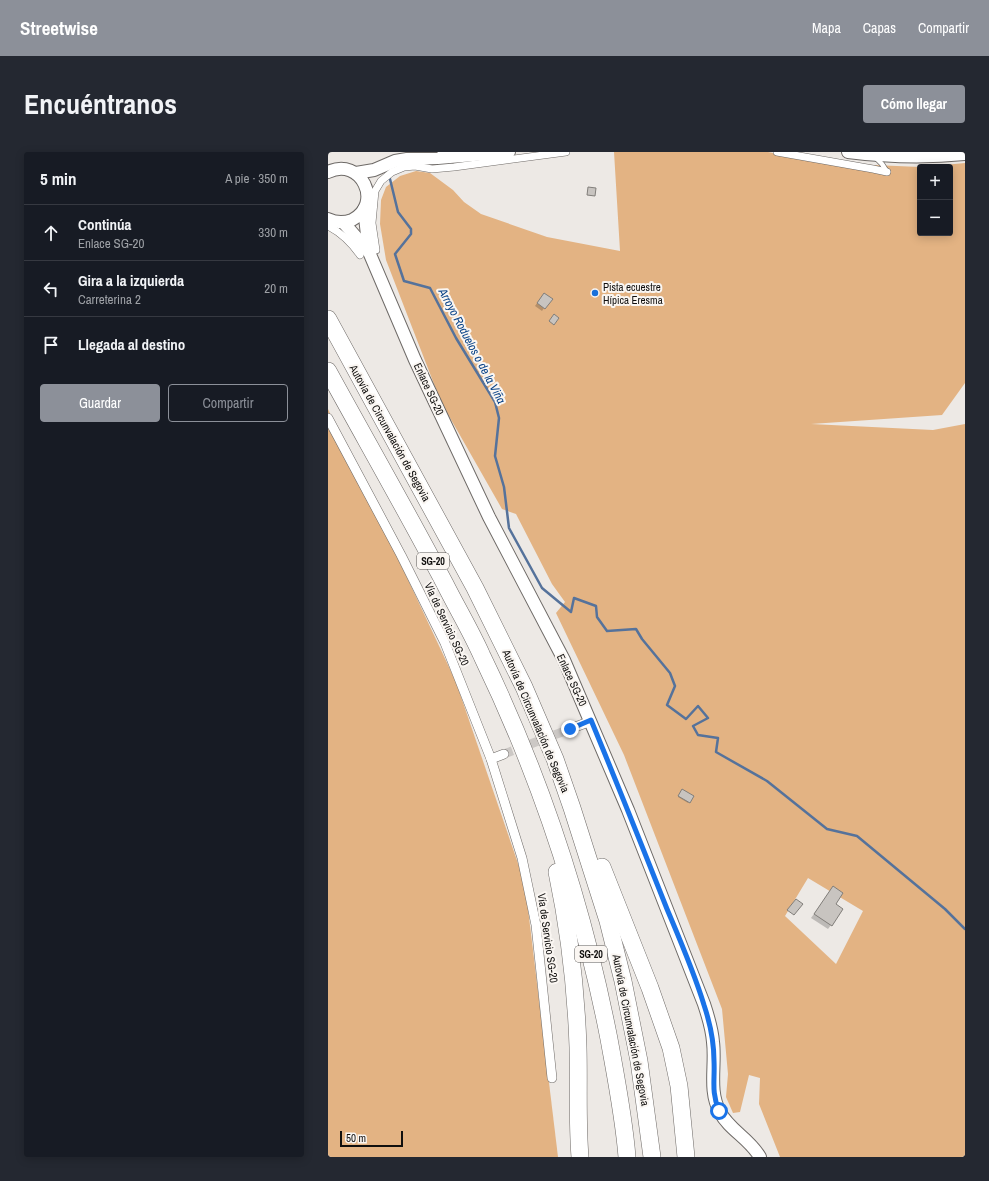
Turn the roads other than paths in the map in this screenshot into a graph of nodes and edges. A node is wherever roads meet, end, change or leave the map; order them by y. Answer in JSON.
{"nodes":[{"id":1,"x":509,"y":152,"type":"edge"},
{"id":2,"x":566,"y":152,"type":"edge"},
{"id":3,"x":777,"y":152,"type":"edge"},
{"id":4,"x":848,"y":152,"type":"edge"},
{"id":5,"x":965,"y":154,"type":"edge"},
{"id":6,"x":873,"y":155,"type":"junction"},
{"id":7,"x":384,"y":166,"type":"junction"},
{"id":8,"x":328,"y":172,"type":"edge"},
{"id":9,"x":887,"y":172,"type":"joint"},
{"id":10,"x":356,"y":174,"type":"junction"},
{"id":11,"x":367,"y":190,"type":"junction"},
{"id":12,"x":364,"y":209,"type":"junction"},
{"id":13,"x":328,"y":219,"type":"edge"},
{"id":14,"x":343,"y":222,"type":"junction"},
{"id":15,"x":328,"y":226,"type":"edge"},
{"id":16,"x":368,"y":252,"type":"junction"},
{"id":17,"x":328,"y":319,"type":"edge"},
{"id":18,"x":328,"y":371,"type":"edge"},
{"id":19,"x":328,"y":418,"type":"edge"},
{"id":20,"x":591,"y":720,"type":"junction"},
{"id":21,"x":570,"y":729,"type":"tunnel mouth"},
{"id":22,"x":504,"y":754,"type":"tunnel mouth"},
{"id":23,"x":527,"y":757,"type":"junction"},
{"id":24,"x":491,"y":759,"type":"junction"},
{"id":25,"x":554,"y":759,"type":"junction"},
{"id":26,"x":552,"y":1078,"type":"dead end"},
{"id":27,"x":580,"y":1157,"type":"edge"},
{"id":28,"x":627,"y":1157,"type":"edge"},
{"id":29,"x":652,"y":1157,"type":"edge"},
{"id":30,"x":686,"y":1157,"type":"edge"},
{"id":31,"x":760,"y":1157,"type":"edge"}],
"edges":[{"from":1,"to":7,"type":"street"},
{"from":2,"to":16,"type":"street"},
{"from":3,"to":9,"type":"street"},
{"from":4,"to":6,"type":"street"},
{"from":5,"to":6,"type":"street"},
{"from":6,"to":9,"type":"lane"},
{"from":7,"to":10,"type":"street"},
{"from":7,"to":11,"type":"street"},
{"from":8,"to":10,"type":"street"},
{"from":10,"to":11,"type":"street"},
{"from":11,"to":12,"type":"street","name":"Enlace SG-20"},
{"from":12,"to":14,"type":"street"},
{"from":12,"to":16,"type":"street","name":"Enlace SG-20"},
{"from":13,"to":14,"type":"street"},
{"from":14,"to":16,"type":"street","name":"Enlace SG-20"},
{"from":15,"to":16,"type":"street"},
{"from":16,"to":20,"type":"street","name":"Enlace SG-20"},
{"from":17,"to":25,"type":"highway","name":"Autovía de Circunvalación de Segovia","number":"SG-20"},
{"from":18,"to":23,"type":"highway","name":"Autovía de Circunvalación de Segovia","number":"SG-20"},
{"from":19,"to":24,"type":"street","name":"Vía de Servicio SG-20"},
{"from":20,"to":21,"type":"street"},
{"from":20,"to":31,"type":"street","name":"Enlace SG-20"},
{"from":22,"to":24,"type":"street"},
{"from":23,"to":27,"type":"highway"},
{"from":23,"to":28,"type":"highway","name":"Autovía de Circunvalación de Segovia","number":"SG-20"},
{"from":24,"to":26,"type":"street","name":"Vía de Servicio SG-20"},
{"from":25,"to":29,"type":"highway","name":"Autovía de Circunvalación de Segovia","number":"SG-20"},
{"from":25,"to":30,"type":"highway"}]}
